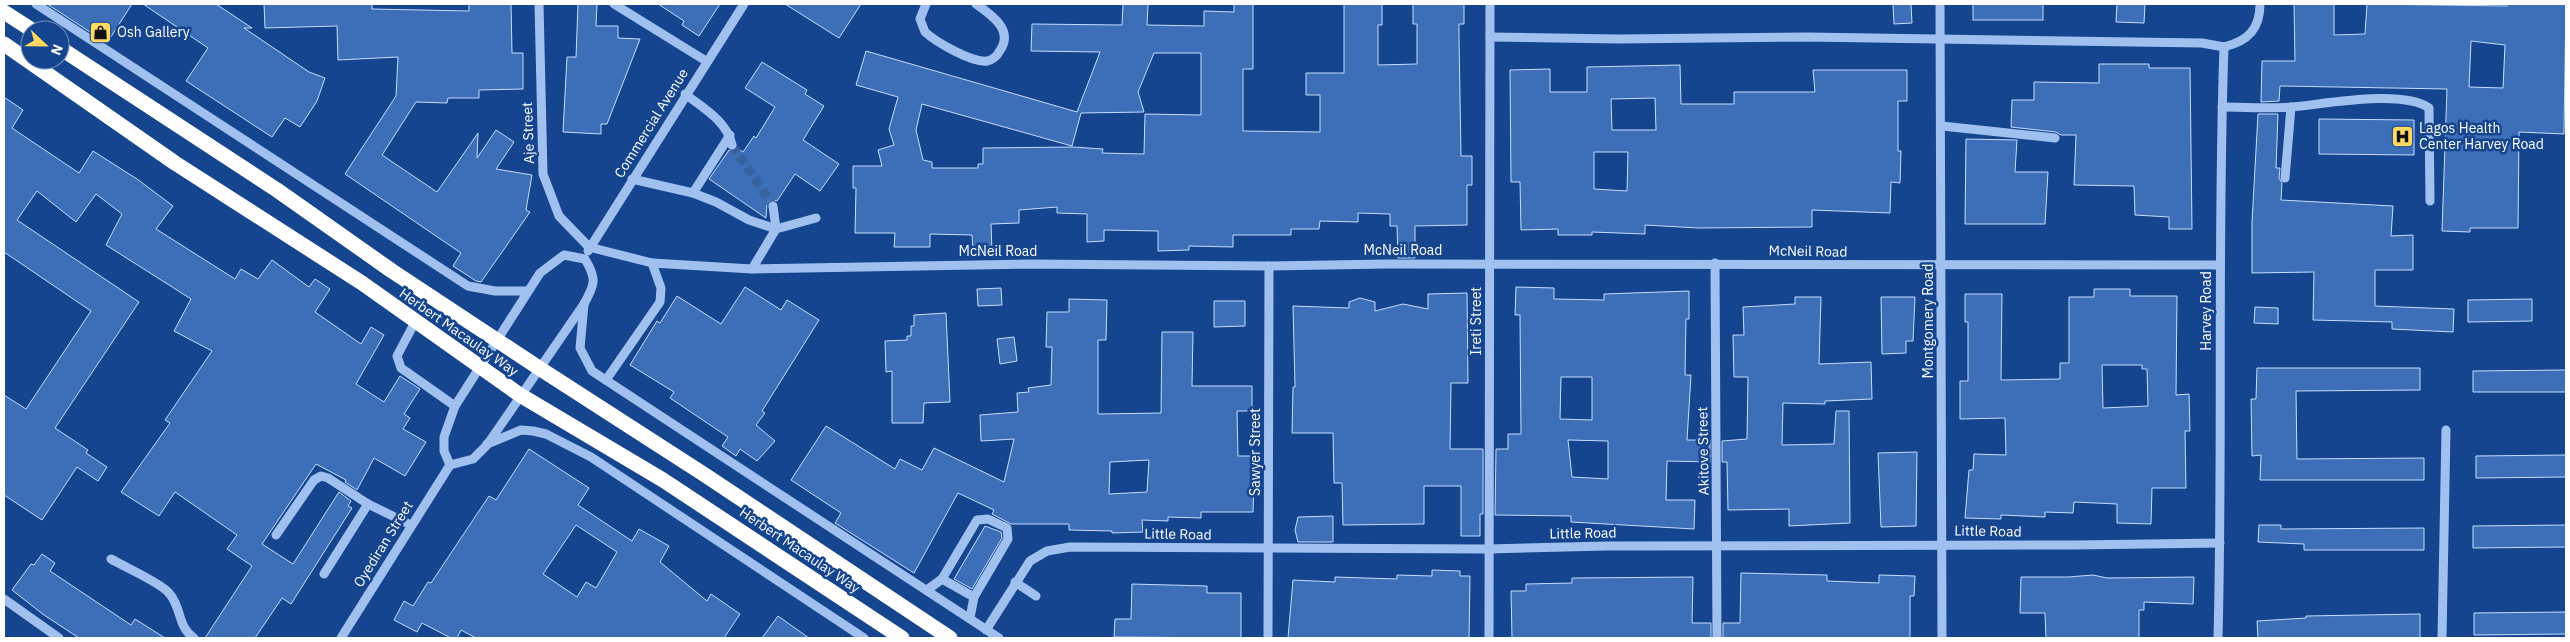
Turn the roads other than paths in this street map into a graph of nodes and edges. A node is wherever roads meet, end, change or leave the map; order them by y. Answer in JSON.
{"nodes":[{"id":1,"x":36,"y":4,"type":"edge"},
{"id":2,"x":539,"y":4,"type":"edge"},
{"id":3,"x":614,"y":4,"type":"edge"},
{"id":4,"x":744,"y":4,"type":"edge"},
{"id":5,"x":926,"y":4,"type":"edge"},
{"id":6,"x":976,"y":4,"type":"edge"},
{"id":7,"x":1490,"y":4,"type":"edge"},
{"id":8,"x":1940,"y":4,"type":"edge"},
{"id":9,"x":2260,"y":4,"type":"edge"},
{"id":10,"x":4,"y":12,"type":"edge"},
{"id":11,"x":20,"y":22,"type":"edge"},
{"id":12,"x":1490,"y":37,"type":"junction"},
{"id":13,"x":1940,"y":38,"type":"junction"},
{"id":14,"x":4,"y":44,"type":"edge"},
{"id":15,"x":2224,"y":47,"type":"junction"},
{"id":16,"x":70,"y":55,"type":"edge"},
{"id":17,"x":706,"y":61,"type":"junction"},
{"id":18,"x":686,"y":94,"type":"junction"},
{"id":19,"x":2222,"y":106,"type":"junction"},
{"id":20,"x":2291,"y":107,"type":"junction"},
{"id":21,"x":1942,"y":126,"type":"junction"},
{"id":22,"x":2055,"y":138,"type":"dead end"},
{"id":23,"x":2284,"y":178,"type":"dead end"},
{"id":24,"x":632,"y":179,"type":"junction"},
{"id":25,"x":693,"y":193,"type":"junction"},
{"id":26,"x":2430,"y":200,"type":"dead end"},
{"id":27,"x":774,"y":206,"type":"tunnel mouth"},
{"id":28,"x":816,"y":218,"type":"dead end"},
{"id":29,"x":776,"y":229,"type":"junction"},
{"id":30,"x":589,"y":247,"type":"junction"},
{"id":31,"x":585,"y":259,"type":"junction"},
{"id":32,"x":652,"y":263,"type":"junction"},
{"id":33,"x":1490,"y":264,"type":"junction"},
{"id":34,"x":1715,"y":264,"type":"junction"},
{"id":35,"x":1941,"y":264,"type":"junction"},
{"id":36,"x":2219,"y":264,"type":"junction"},
{"id":37,"x":1269,"y":266,"type":"junction"},
{"id":38,"x":752,"y":268,"type":"junction"},
{"id":39,"x":527,"y":291,"type":"junction"},
{"id":40,"x":584,"y":304,"type":"junction"},
{"id":41,"x":415,"y":322,"type":"junction"},
{"id":42,"x":498,"y":340,"type":"junction"},
{"id":43,"x":481,"y":368,"type":"junction"},
{"id":44,"x":538,"y":368,"type":"junction"},
{"id":45,"x":606,"y":380,"type":"junction"},
{"id":46,"x":520,"y":395,"type":"junction"},
{"id":47,"x":455,"y":406,"type":"junction"},
{"id":48,"x":2446,"y":430,"type":"dead end"},
{"id":49,"x":487,"y":444,"type":"junction"},
{"id":50,"x":450,"y":465,"type":"junction"},
{"id":51,"x":368,"y":504,"type":"junction"},
{"id":52,"x":412,"y":525,"type":"junction"},
{"id":53,"x":276,"y":535,"type":"dead end"},
{"id":54,"x":2220,"y":543,"type":"junction"},
{"id":55,"x":1942,"y":544,"type":"junction"},
{"id":56,"x":1718,"y":545,"type":"junction"},
{"id":57,"x":1269,"y":548,"type":"junction"},
{"id":58,"x":1488,"y":549,"type":"junction"},
{"id":59,"x":111,"y":559,"type":"dead end"},
{"id":60,"x":324,"y":574,"type":"dead end"},
{"id":61,"x":942,"y":578,"type":"junction"},
{"id":62,"x":1015,"y":582,"type":"junction"},
{"id":63,"x":927,"y":590,"type":"junction"},
{"id":64,"x":1036,"y":596,"type":"dead end"},
{"id":65,"x":974,"y":597,"type":"junction"},
{"id":66,"x":4,"y":599,"type":"edge"},
{"id":67,"x":970,"y":618,"type":"junction"},
{"id":68,"x":986,"y":630,"type":"junction"},
{"id":69,"x":59,"y":638,"type":"edge"},
{"id":70,"x":194,"y":638,"type":"edge"},
{"id":71,"x":341,"y":638,"type":"edge"},
{"id":72,"x":864,"y":638,"type":"edge"},
{"id":73,"x":902,"y":638,"type":"edge"},
{"id":74,"x":950,"y":638,"type":"edge"},
{"id":75,"x":999,"y":638,"type":"edge"},
{"id":76,"x":1268,"y":638,"type":"edge"},
{"id":77,"x":1489,"y":638,"type":"edge"},
{"id":78,"x":1717,"y":638,"type":"edge"},
{"id":79,"x":1942,"y":638,"type":"edge"},
{"id":80,"x":2218,"y":638,"type":"edge"},
{"id":81,"x":2442,"y":638,"type":"edge"}],
"edges":[{"from":1,"to":39,"type":"street"},
{"from":2,"to":30,"type":"street","name":"Aje Street"},
{"from":3,"to":17,"type":"street"},
{"from":4,"to":17,"type":"street","name":"Commercial Avenue"},
{"from":5,"to":6,"type":"street"},
{"from":7,"to":12,"type":"street","name":"Ireti Street"},
{"from":8,"to":13,"type":"street","name":"Montgomery Road"},
{"from":9,"to":15,"type":"street"},
{"from":10,"to":11,"type":"highway"},
{"from":12,"to":13,"type":"street"},
{"from":12,"to":33,"type":"street","name":"Ireti Street"},
{"from":13,"to":15,"type":"street"},
{"from":13,"to":21,"type":"street","name":"Montgomery Road"},
{"from":14,"to":41,"type":"highway","name":"Herbert Macaulay Way"},
{"from":15,"to":19,"type":"street","name":"Harvey Road"},
{"from":16,"to":42,"type":"highway","name":"Herbert Macaulay Way"},
{"from":17,"to":18,"type":"street","name":"Commercial Avenue"},
{"from":18,"to":24,"type":"street","name":"Commercial Avenue"},
{"from":18,"to":25,"type":"street"},
{"from":19,"to":20,"type":"street"},
{"from":19,"to":36,"type":"street","name":"Harvey Road"},
{"from":20,"to":23,"type":"street"},
{"from":20,"to":26,"type":"street"},
{"from":21,"to":22,"type":"street"},
{"from":21,"to":35,"type":"street","name":"Montgomery Road"},
{"from":24,"to":25,"type":"street"},
{"from":24,"to":30,"type":"street","name":"Commercial Avenue"},
{"from":25,"to":29,"type":"street"},
{"from":27,"to":29,"type":"street"},
{"from":28,"to":29,"type":"street"},
{"from":29,"to":38,"type":"street"},
{"from":30,"to":31,"type":"street","name":"Commercial Avenue"},
{"from":30,"to":32,"type":"street","name":"McNeil Road"},
{"from":31,"to":39,"type":"street"},
{"from":31,"to":40,"type":"street"},
{"from":32,"to":38,"type":"street","name":"McNeil Road"},
{"from":32,"to":45,"type":"street"},
{"from":33,"to":34,"type":"street","name":"McNeil Road"},
{"from":33,"to":37,"type":"street","name":"McNeil Road"},
{"from":33,"to":58,"type":"street","name":"Ireti Street"},
{"from":34,"to":35,"type":"street","name":"McNeil Road"},
{"from":34,"to":56,"type":"street","name":"Akitove Street"},
{"from":35,"to":36,"type":"street","name":"McNeil Road"},
{"from":35,"to":55,"type":"street","name":"Montgomery Road"},
{"from":36,"to":54,"type":"street","name":"Harvey Road"},
{"from":37,"to":38,"type":"street","name":"McNeil Road"},
{"from":37,"to":57,"type":"street","name":"Sawyer Street"},
{"from":39,"to":42,"type":"street"},
{"from":40,"to":44,"type":"street"},
{"from":40,"to":45,"type":"street"},
{"from":41,"to":43,"type":"highway","name":"Herbert Macaulay Way"},
{"from":41,"to":47,"type":"street"},
{"from":42,"to":43,"type":"street"},
{"from":42,"to":44,"type":"highway","name":"Herbert Macaulay Way"},
{"from":43,"to":46,"type":"highway","name":"Herbert Macaulay Way"},
{"from":43,"to":47,"type":"street"},
{"from":44,"to":46,"type":"street"},
{"from":44,"to":74,"type":"highway","name":"Herbert Macaulay Way"},
{"from":45,"to":63,"type":"street"},
{"from":46,"to":49,"type":"street"},
{"from":46,"to":73,"type":"highway","name":"Herbert Macaulay Way"},
{"from":47,"to":50,"type":"street"},
{"from":48,"to":81,"type":"street"},
{"from":49,"to":50,"type":"street"},
{"from":49,"to":72,"type":"street"},
{"from":50,"to":52,"type":"street","name":"Oyediran Street"},
{"from":51,"to":52,"type":"street"},
{"from":51,"to":53,"type":"street"},
{"from":51,"to":60,"type":"street"},
{"from":52,"to":71,"type":"street","name":"Oyediran Street"},
{"from":54,"to":55,"type":"street","name":"Little Road"},
{"from":54,"to":80,"type":"street","name":"Harvey Road"},
{"from":55,"to":56,"type":"street","name":"Little Road"},
{"from":55,"to":79,"type":"street","name":"Montgomery Road"},
{"from":56,"to":58,"type":"street","name":"Little Road"},
{"from":56,"to":78,"type":"street","name":"Akitove Street"},
{"from":57,"to":58,"type":"street","name":"Little Road"},
{"from":57,"to":62,"type":"street","name":"Little Road"},
{"from":57,"to":76,"type":"street","name":"Sawyer Street"},
{"from":58,"to":77,"type":"street","name":"Ireti Street"},
{"from":59,"to":70,"type":"street"},
{"from":61,"to":63,"type":"street"},
{"from":61,"to":65,"type":"street"},
{"from":61,"to":65,"type":"street"},
{"from":62,"to":64,"type":"street"},
{"from":62,"to":68,"type":"street","name":"Little Road"},
{"from":63,"to":67,"type":"street"},
{"from":65,"to":67,"type":"street"},
{"from":66,"to":69,"type":"street"},
{"from":67,"to":68,"type":"street"},
{"from":68,"to":75,"type":"street"}]}
